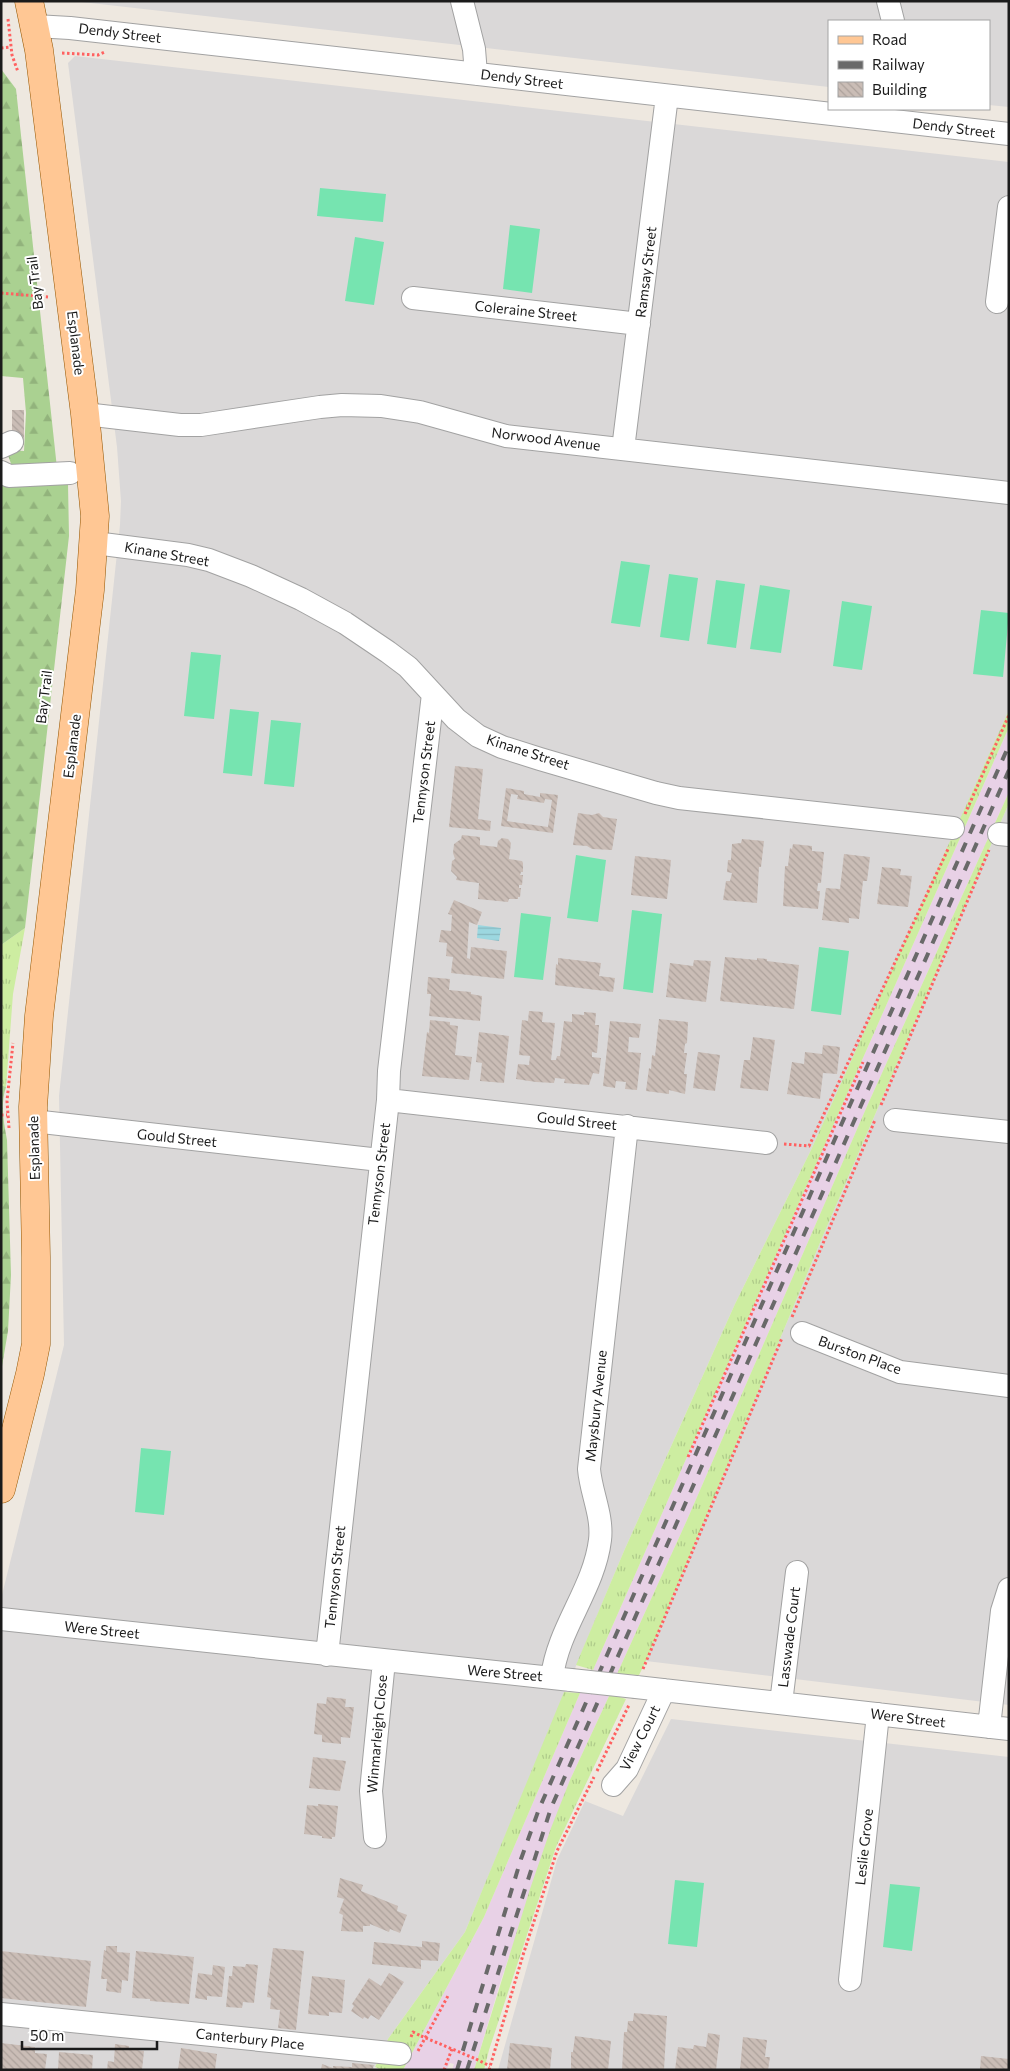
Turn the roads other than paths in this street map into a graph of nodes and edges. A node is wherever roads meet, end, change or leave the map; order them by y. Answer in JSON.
{"nodes":[{"id":1,"x":462,"y":1,"type":"edge"},
{"id":2,"x":888,"y":1,"type":"edge"},
{"id":3,"x":24,"y":14,"type":"edge"},
{"id":4,"x":893,"y":20,"type":"edge"},
{"id":5,"x":476,"y":74,"type":"junction"},
{"id":6,"x":667,"y":96,"type":"junction"},
{"id":7,"x":828,"y":109,"type":"edge"},
{"id":8,"x":842,"y":110,"type":"edge"},
{"id":9,"x":917,"y":116,"type":"edge"},
{"id":10,"x":1009,"y":134,"type":"edge"},
{"id":11,"x":1009,"y":207,"type":"edge"},
{"id":12,"x":413,"y":298,"type":"dead end"},
{"id":13,"x":997,"y":302,"type":"dead end"},
{"id":14,"x":639,"y":324,"type":"junction"},
{"id":15,"x":86,"y":414,"type":"junction"},
{"id":16,"x":623,"y":448,"type":"junction"},
{"id":17,"x":1,"y":472,"type":"edge"},
{"id":18,"x":70,"y":473,"type":"dead end"},
{"id":19,"x":1009,"y":493,"type":"edge"},
{"id":20,"x":94,"y":542,"type":"junction"},
{"id":21,"x":433,"y":694,"type":"junction"},
{"id":22,"x":956,"y":828,"type":"road end"},
{"id":23,"x":388,"y":1100,"type":"junction"},
{"id":24,"x":884,"y":1115,"type":"road end"},
{"id":25,"x":22,"y":1126,"type":"junction"},
{"id":26,"x":627,"y":1126,"type":"junction"},
{"id":27,"x":1009,"y":1132,"type":"edge"},
{"id":28,"x":766,"y":1142,"type":"road end"},
{"id":29,"x":380,"y":1160,"type":"junction"},
{"id":30,"x":792,"y":1329,"type":"road end"},
{"id":31,"x":1009,"y":1386,"type":"edge"},
{"id":32,"x":1,"y":1489,"type":"edge"},
{"id":33,"x":796,"y":1572,"type":"dead end"},
{"id":34,"x":1009,"y":1589,"type":"edge"},
{"id":35,"x":1,"y":1619,"type":"edge"},
{"id":36,"x":327,"y":1655,"type":"junction"},
{"id":37,"x":384,"y":1661,"type":"junction"},
{"id":38,"x":561,"y":1678,"type":"junction"},
{"id":39,"x":664,"y":1690,"type":"junction"},
{"id":40,"x":781,"y":1703,"type":"junction"},
{"id":41,"x":878,"y":1714,"type":"junction"},
{"id":42,"x":999,"y":1728,"type":"edge"},
{"id":43,"x":613,"y":1784,"type":"dead end"},
{"id":44,"x":375,"y":1837,"type":"dead end"},
{"id":45,"x":850,"y":1980,"type":"dead end"},
{"id":46,"x":4,"y":2016,"type":"edge"},
{"id":47,"x":409,"y":2054,"type":"road end"}],
"edges":[{"from":1,"to":5,"type":"street"},
{"from":2,"to":4,"type":"street"},
{"from":3,"to":5,"type":"street","name":"Dendy Street"},
{"from":3,"to":15,"type":"main road","name":"Esplanade"},
{"from":5,"to":6,"type":"street","name":"Dendy Street"},
{"from":6,"to":7,"type":"street","name":"Dendy Street"},
{"from":6,"to":14,"type":"street","name":"Ramsay Street"},
{"from":8,"to":9,"type":"street","name":"Dendy Street"},
{"from":9,"to":10,"type":"street","name":"Dendy Street"},
{"from":11,"to":13,"type":"street"},
{"from":12,"to":14,"type":"street","name":"Coleraine Street"},
{"from":14,"to":16,"type":"street","name":"Ramsay Street"},
{"from":15,"to":16,"type":"street","name":"Norwood Avenue"},
{"from":15,"to":20,"type":"main road","name":"Esplanade"},
{"from":16,"to":19,"type":"street","name":"Norwood Avenue"},
{"from":17,"to":18,"type":"street"},
{"from":20,"to":21,"type":"street","name":"Kinane Street"},
{"from":20,"to":25,"type":"main road","name":"Esplanade"},
{"from":21,"to":22,"type":"street","name":"Kinane Street"},
{"from":21,"to":23,"type":"street","name":"Tennyson Street"},
{"from":23,"to":26,"type":"street","name":"Gould Street"},
{"from":23,"to":29,"type":"street","name":"Tennyson Street"},
{"from":24,"to":27,"type":"street"},
{"from":25,"to":29,"type":"street","name":"Gould Street"},
{"from":25,"to":32,"type":"main road","name":"Esplanade"},
{"from":26,"to":28,"type":"street","name":"Gould Street"},
{"from":26,"to":38,"type":"street","name":"Maysbury Avenue"},
{"from":29,"to":36,"type":"street","name":"Tennyson Street"},
{"from":30,"to":31,"type":"street","name":"Burston Place"},
{"from":33,"to":40,"type":"street","name":"Lasswade Court"},
{"from":34,"to":42,"type":"street"},
{"from":35,"to":36,"type":"street","name":"Were Street"},
{"from":36,"to":37,"type":"street","name":"Were Street"},
{"from":37,"to":38,"type":"street","name":"Were Street"},
{"from":37,"to":44,"type":"street","name":"Winmarleigh Close"},
{"from":38,"to":39,"type":"street","name":"Were Street","bridge":true},
{"from":39,"to":40,"type":"street","name":"Were Street"},
{"from":39,"to":43,"type":"street","name":"View Court"},
{"from":40,"to":41,"type":"street","name":"Were Street"},
{"from":41,"to":42,"type":"street","name":"Were Street"},
{"from":41,"to":45,"type":"street","name":"Leslie Grove"},
{"from":46,"to":47,"type":"street","name":"Canterbury Place"}]}
